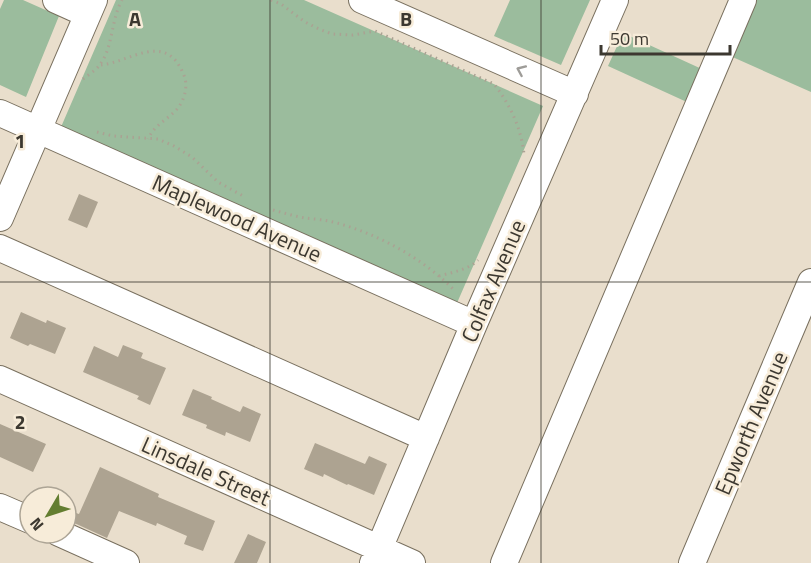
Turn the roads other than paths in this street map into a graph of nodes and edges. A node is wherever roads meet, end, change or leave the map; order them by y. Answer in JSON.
{"nodes":[{"id":1,"x":56,"y":0,"type":"edge"},
{"id":2,"x":362,"y":0,"type":"edge"},
{"id":3,"x":615,"y":0,"type":"edge"},
{"id":4,"x":743,"y":0,"type":"edge"},
{"id":5,"x":90,"y":7,"type":"edge"},
{"id":6,"x":574,"y":94,"type":"junction"},
{"id":7,"x":0,"y":112,"type":"edge"},
{"id":8,"x":38,"y":129,"type":"junction"},
{"id":9,"x":0,"y":219,"type":"edge"},
{"id":10,"x":0,"y":248,"type":"edge"},
{"id":11,"x":811,"y":282,"type":"edge"},
{"id":12,"x":474,"y":324,"type":"junction"},
{"id":13,"x":0,"y":379,"type":"edge"},
{"id":14,"x":426,"y":438,"type":"junction"},
{"id":15,"x":0,"y":507,"type":"edge"},
{"id":16,"x":18,"y":515,"type":"edge"},
{"id":17,"x":78,"y":542,"type":"edge"},
{"id":18,"x":376,"y":556,"type":"edge"},
{"id":19,"x":126,"y":563,"type":"edge"},
{"id":20,"x":412,"y":563,"type":"edge"},
{"id":21,"x":504,"y":563,"type":"edge"},
{"id":22,"x":692,"y":563,"type":"edge"}],
"edges":[{"from":1,"to":5,"type":"street"},
{"from":6,"to":2,"type":"street","one_way":true},
{"from":3,"to":6,"type":"street","name":"Colfax Avenue"},
{"from":4,"to":21,"type":"street"},
{"from":5,"to":8,"type":"street"},
{"from":6,"to":12,"type":"street","name":"Colfax Avenue"},
{"from":7,"to":8,"type":"street","name":"Maplewood Avenue"},
{"from":8,"to":9,"type":"street"},
{"from":8,"to":12,"type":"street","name":"Maplewood Avenue"},
{"from":10,"to":14,"type":"street"},
{"from":11,"to":22,"type":"street","name":"Epworth Avenue"},
{"from":12,"to":14,"type":"street","name":"Colfax Avenue"},
{"from":13,"to":18,"type":"street","name":"Linsdale Street"},
{"from":14,"to":18,"type":"street","name":"Colfax Avenue"},
{"from":15,"to":16,"type":"street"},
{"from":17,"to":19,"type":"street"},
{"from":18,"to":20,"type":"street","name":"Linsdale Street"}]}
